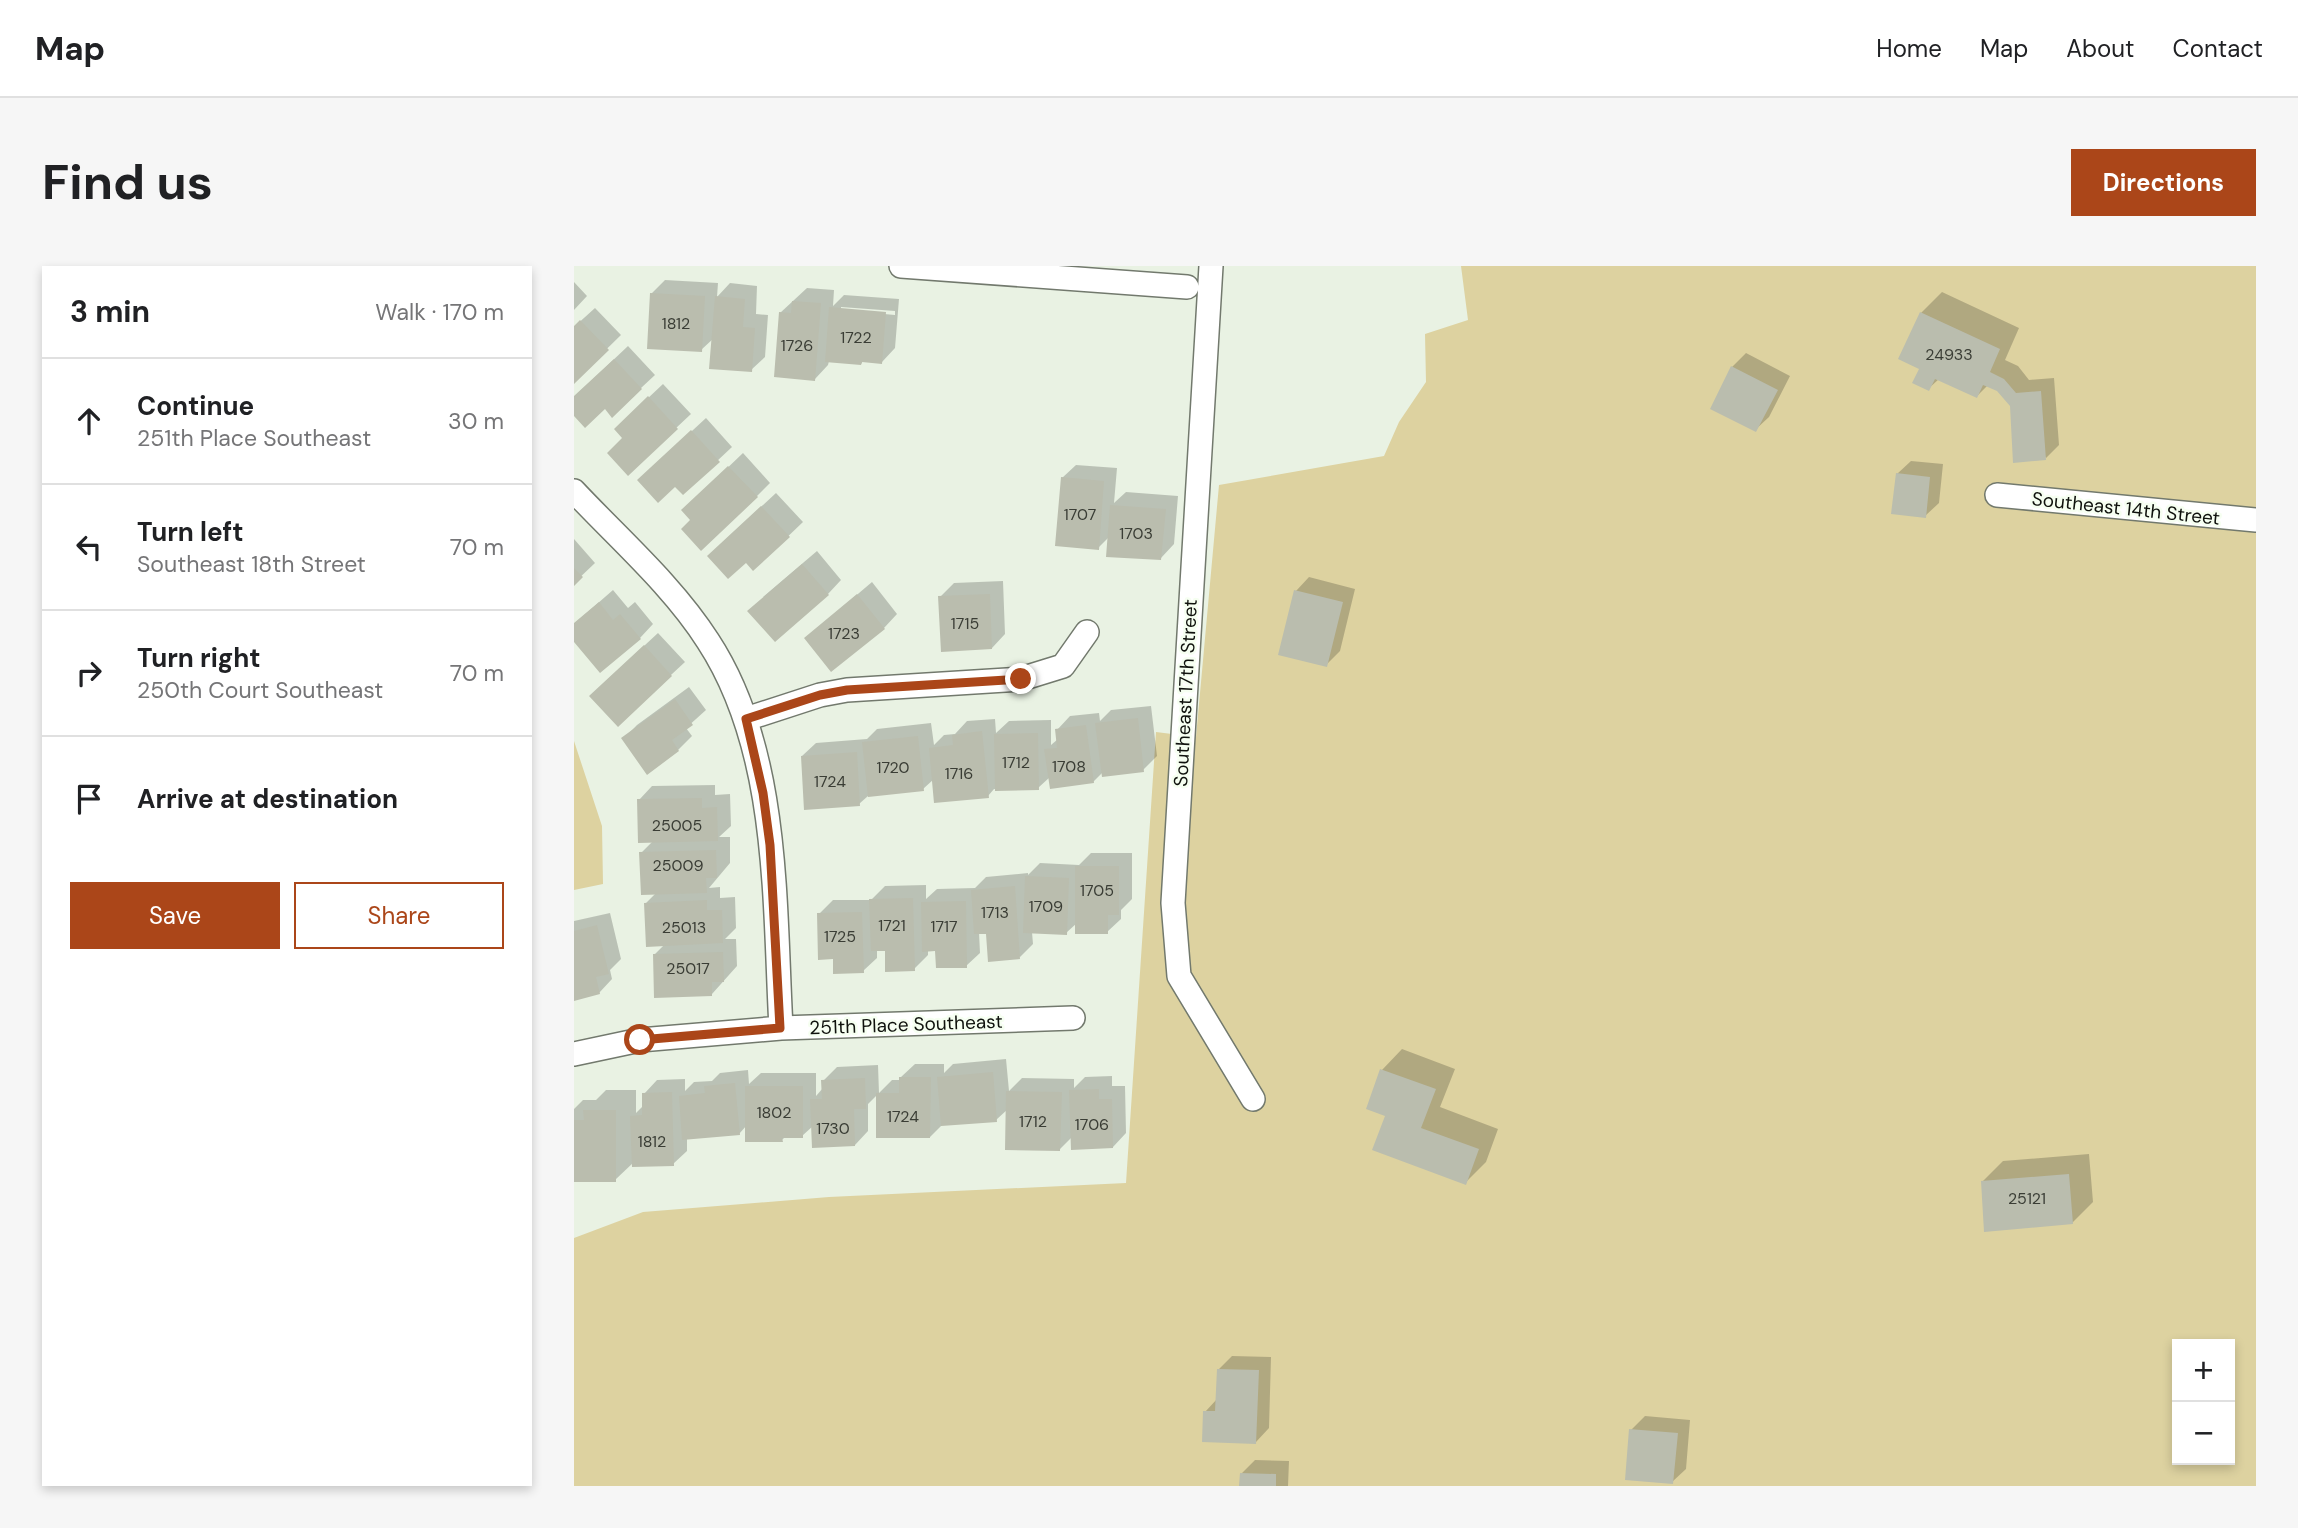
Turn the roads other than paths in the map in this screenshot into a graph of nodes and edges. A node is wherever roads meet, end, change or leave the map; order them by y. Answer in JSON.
{"nodes":[{"id":1,"x":901,"y":266,"type":"edge"},
{"id":2,"x":1211,"y":266,"type":"edge"},
{"id":3,"x":1187,"y":287,"type":"dead end"},
{"id":4,"x":574,"y":491,"type":"edge"},
{"id":5,"x":1997,"y":495,"type":"dead end"},
{"id":6,"x":2256,"y":520,"type":"edge"},
{"id":7,"x":1087,"y":632,"type":"dead end"},
{"id":8,"x":746,"y":719,"type":"junction"},
{"id":9,"x":1073,"y":1018,"type":"dead end"},
{"id":10,"x":780,"y":1028,"type":"junction"},
{"id":11,"x":574,"y":1054,"type":"edge"},
{"id":12,"x":1254,"y":1099,"type":"dead end"}],
"edges":[{"from":1,"to":3,"type":"street"},
{"from":2,"to":12,"type":"street","name":"Southeast 17th Street"},
{"from":4,"to":8,"type":"street"},
{"from":5,"to":6,"type":"street","name":"Southeast 14th Street"},
{"from":7,"to":8,"type":"street"},
{"from":8,"to":10,"type":"street"},
{"from":9,"to":10,"type":"street","name":"251th Place Southeast"},
{"from":10,"to":11,"type":"street","name":"251th Place Southeast"}]}
